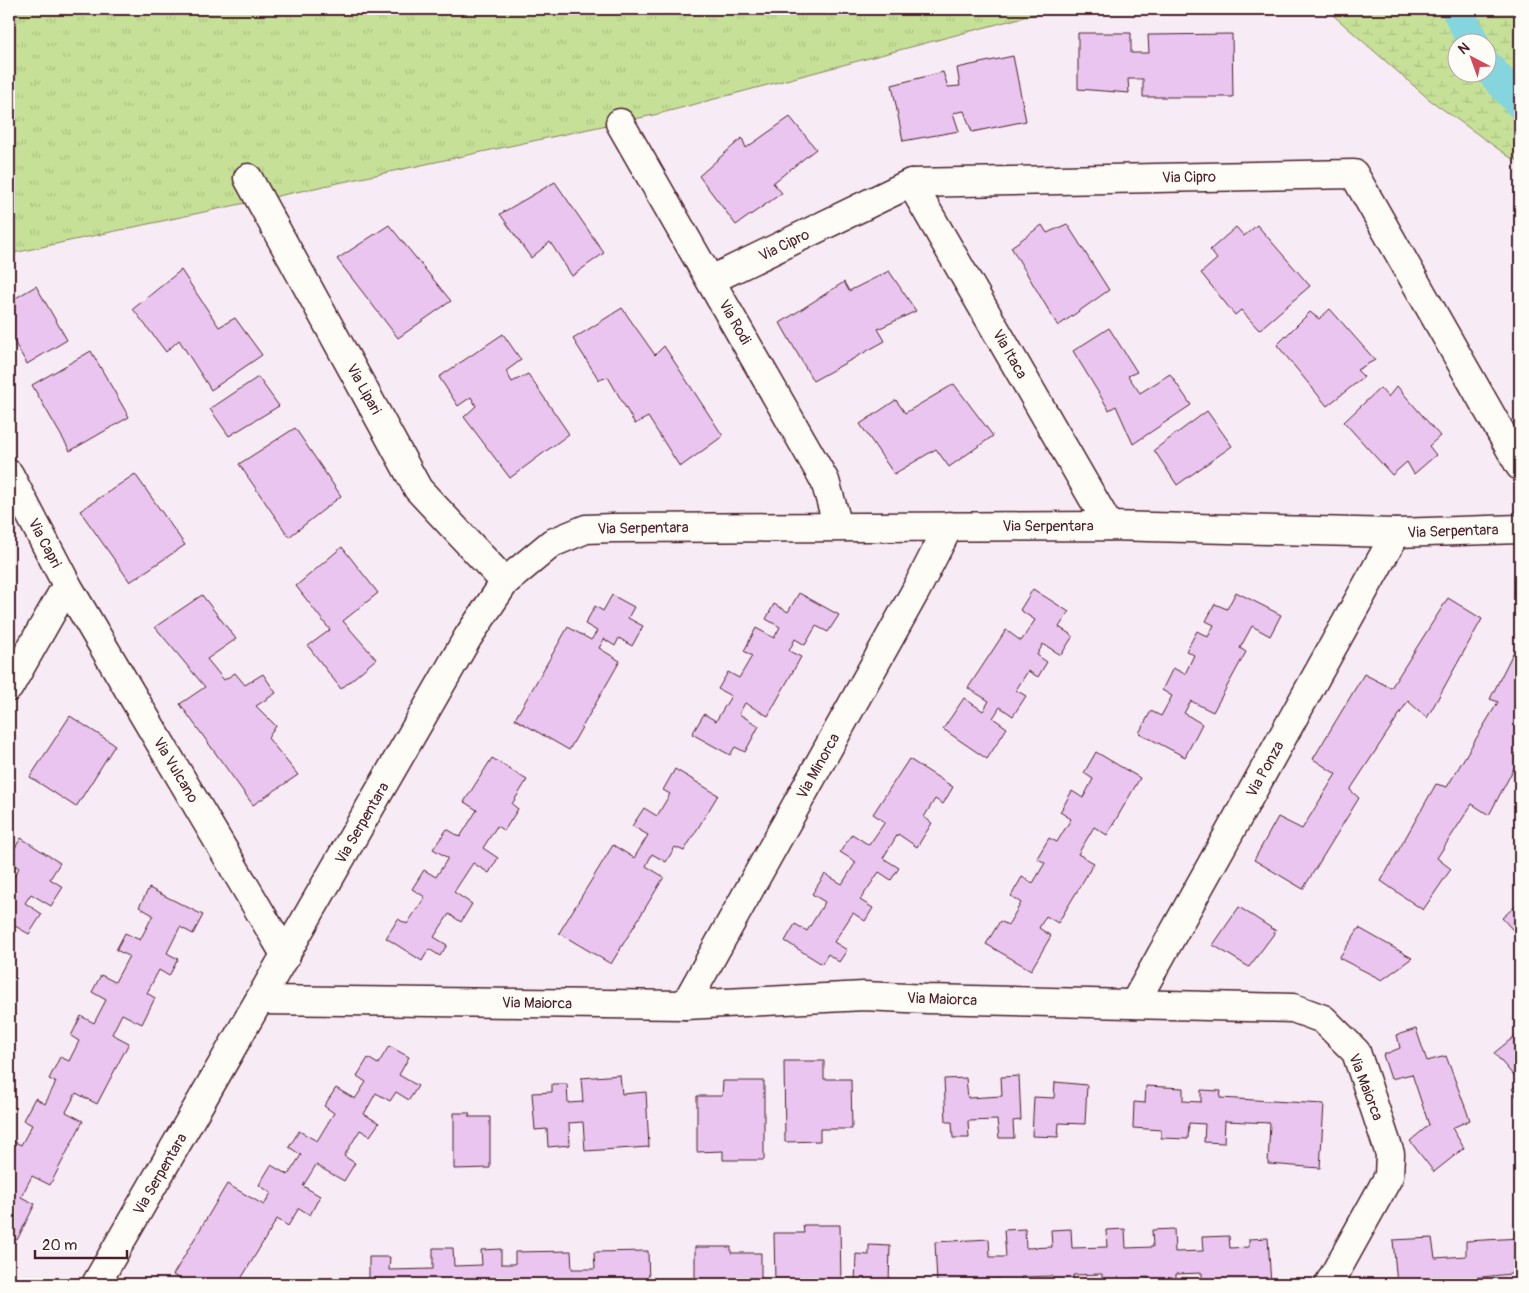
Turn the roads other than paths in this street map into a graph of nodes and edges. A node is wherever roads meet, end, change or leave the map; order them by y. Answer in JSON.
{"nodes":[{"id":1,"x":620,"y":123,"type":"dead end"},
{"id":2,"x":248,"y":178,"type":"dead end"},
{"id":3,"x":911,"y":183,"type":"junction"},
{"id":4,"x":711,"y":280,"type":"junction"},
{"id":5,"x":1520,"y":466,"type":"edge"},
{"id":6,"x":9,"y":474,"type":"edge"},
{"id":7,"x":838,"y":526,"type":"junction"},
{"id":8,"x":949,"y":526,"type":"junction"},
{"id":9,"x":1109,"y":526,"type":"junction"},
{"id":10,"x":1520,"y":529,"type":"edge"},
{"id":11,"x":1396,"y":533,"type":"junction"},
{"id":12,"x":505,"y":582,"type":"junction"},
{"id":13,"x":67,"y":585,"type":"junction"},
{"id":14,"x":9,"y":687,"type":"edge"},
{"id":15,"x":286,"y":956,"type":"junction"},
{"id":16,"x":260,"y":1000,"type":"junction"},
{"id":17,"x":1134,"y":1004,"type":"junction"},
{"id":18,"x":685,"y":1005,"type":"junction"},
{"id":19,"x":96,"y":1284,"type":"edge"},
{"id":20,"x":1329,"y":1284,"type":"edge"}],
"edges":[{"from":1,"to":4,"type":"street","name":"Via Rodi"},
{"from":2,"to":12,"type":"street","name":"Via Lipari"},
{"from":3,"to":4,"type":"street","name":"Via Cipro"},
{"from":3,"to":5,"type":"street","name":"Via Cipro"},
{"from":3,"to":9,"type":"street","name":"Via Itaca"},
{"from":4,"to":7,"type":"street","name":"Via Rodi"},
{"from":6,"to":13,"type":"street","name":"Via Capri"},
{"from":7,"to":8,"type":"street","name":"Via Serpentara"},
{"from":7,"to":12,"type":"street","name":"Via Serpentara"},
{"from":8,"to":9,"type":"street","name":"Via Serpentara"},
{"from":8,"to":18,"type":"street","name":"Via Minorca"},
{"from":9,"to":11,"type":"street","name":"Via Serpentara"},
{"from":10,"to":11,"type":"street","name":"Via Serpentara"},
{"from":11,"to":17,"type":"street","name":"Via Ponza"},
{"from":12,"to":15,"type":"street","name":"Via Serpentara"},
{"from":13,"to":14,"type":"street"},
{"from":13,"to":15,"type":"street","name":"Via Vulcano"},
{"from":15,"to":16,"type":"street","name":"Via Serpentara"},
{"from":16,"to":18,"type":"street","name":"Via Maiorca"},
{"from":16,"to":19,"type":"street","name":"Via Serpentara"},
{"from":17,"to":18,"type":"street","name":"Via Maiorca"},
{"from":17,"to":20,"type":"street","name":"Via Maiorca"}]}
